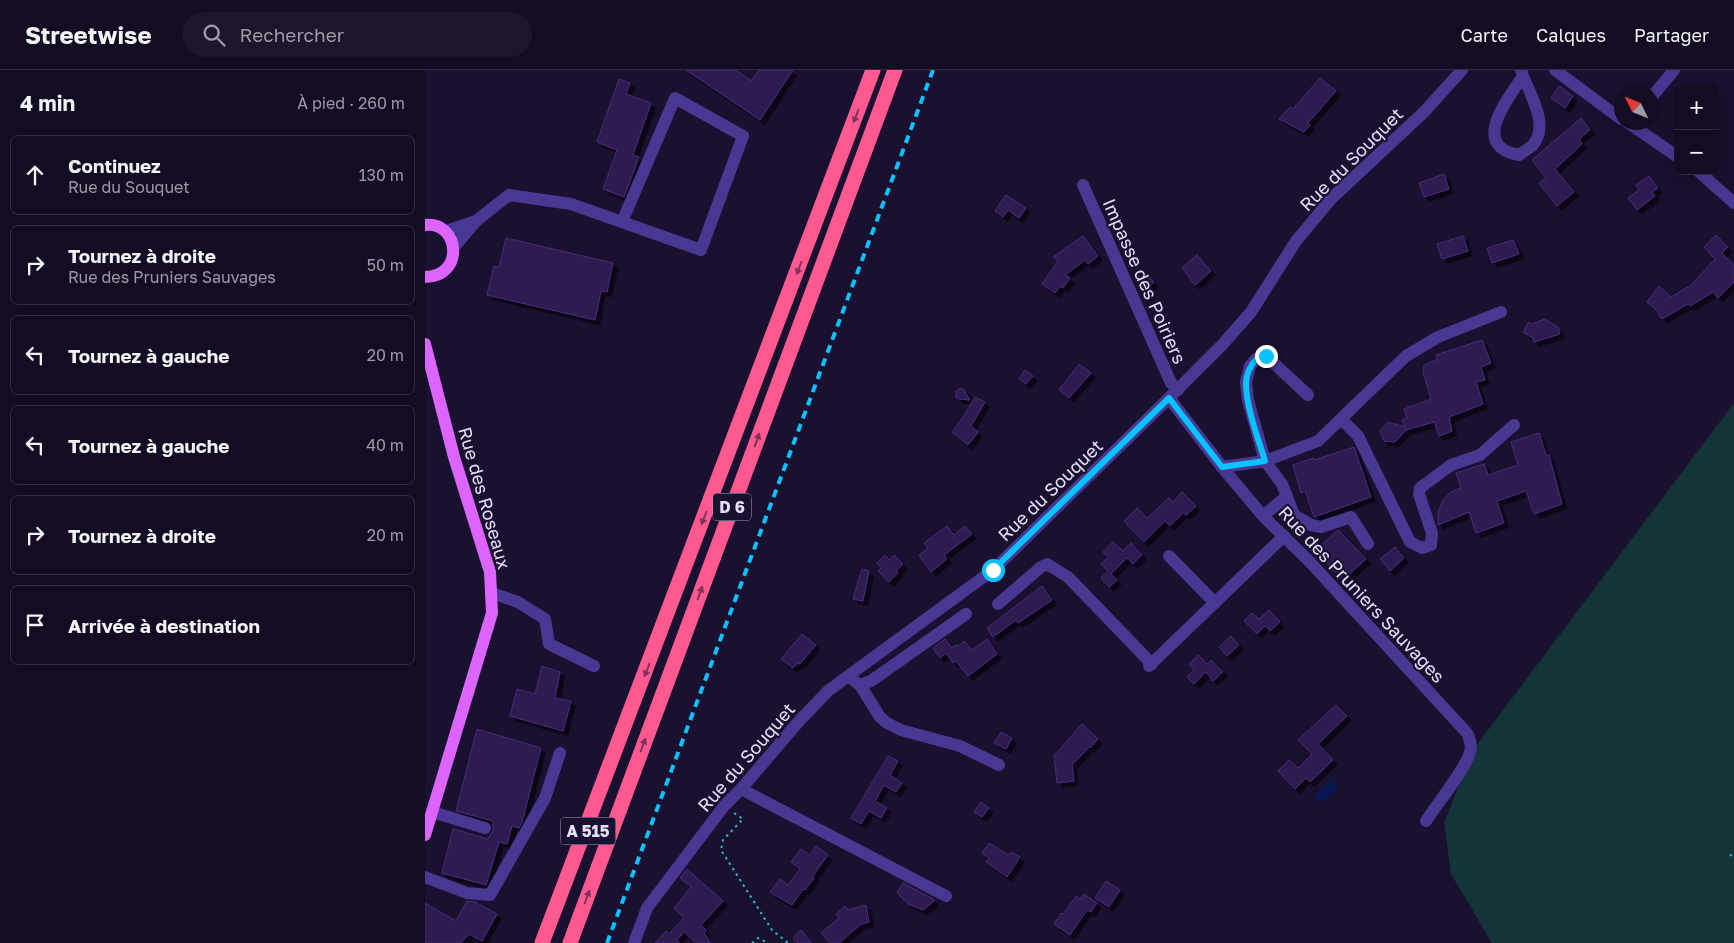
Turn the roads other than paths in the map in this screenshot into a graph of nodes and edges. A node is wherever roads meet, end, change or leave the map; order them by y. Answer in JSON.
{"nodes":[{"id":1,"x":873,"y":70,"type":"edge"},
{"id":2,"x":895,"y":70,"type":"edge"},
{"id":3,"x":1462,"y":70,"type":"edge"},
{"id":4,"x":1555,"y":70,"type":"edge"},
{"id":5,"x":1674,"y":70,"type":"edge"},
{"id":6,"x":1522,"y":73,"type":"edge"},
{"id":7,"x":1659,"y":88,"type":"edge"},
{"id":8,"x":1614,"y":114,"type":"edge"},
{"id":9,"x":1638,"y":130,"type":"edge"},
{"id":10,"x":1674,"y":154,"type":"edge"},
{"id":11,"x":1702,"y":175,"type":"edge"},
{"id":12,"x":1083,"y":185,"type":"dead end"},
{"id":13,"x":1734,"y":203,"type":"edge"},
{"id":14,"x":476,"y":221,"type":"junction"},
{"id":15,"x":622,"y":222,"type":"junction"},
{"id":16,"x":425,"y":225,"type":"edge"},
{"id":17,"x":446,"y":231,"type":"junction"},
{"id":18,"x":454,"y":248,"type":"junction"},
{"id":19,"x":425,"y":279,"type":"edge"},
{"id":20,"x":1501,"y":312,"type":"dead end"},
{"id":21,"x":425,"y":344,"type":"edge"},
{"id":22,"x":1174,"y":394,"type":"junction"},
{"id":23,"x":1308,"y":396,"type":"dead end"},
{"id":24,"x":1341,"y":419,"type":"junction"},
{"id":25,"x":1513,"y":425,"type":"dead end"},
{"id":26,"x":1265,"y":461,"type":"junction"},
{"id":27,"x":1222,"y":467,"type":"junction"},
{"id":28,"x":1287,"y":496,"type":"junction"},
{"id":29,"x":1263,"y":516,"type":"junction"},
{"id":30,"x":1284,"y":536,"type":"junction"},
{"id":31,"x":1368,"y":544,"type":"dead end"},
{"id":32,"x":1169,"y":556,"type":"dead end"},
{"id":33,"x":492,"y":593,"type":"junction"},
{"id":34,"x":1215,"y":603,"type":"junction"},
{"id":35,"x":998,"y":604,"type":"dead end"},
{"id":36,"x":966,"y":614,"type":"dead end"},
{"id":37,"x":594,"y":666,"type":"dead end"},
{"id":38,"x":848,"y":676,"type":"junction"},
{"id":39,"x":860,"y":685,"type":"junction"},
{"id":40,"x":628,"y":719,"type":"junction"},
{"id":41,"x":560,"y":753,"type":"dead end"},
{"id":42,"x":999,"y":765,"type":"dead end"},
{"id":43,"x":741,"y":789,"type":"junction"},
{"id":44,"x":432,"y":812,"type":"junction"},
{"id":45,"x":1426,"y":821,"type":"dead end"},
{"id":46,"x":485,"y":828,"type":"dead end"},
{"id":47,"x":425,"y":835,"type":"edge"},
{"id":48,"x":425,"y":877,"type":"edge"},
{"id":49,"x":946,"y":896,"type":"dead end"},
{"id":50,"x":542,"y":943,"type":"edge"},
{"id":51,"x":548,"y":943,"type":"edge"},
{"id":52,"x":570,"y":943,"type":"edge"},
{"id":53,"x":634,"y":943,"type":"edge"}],
"edges":[{"from":1,"to":40,"type":"highway","number":"D 6","one_way":true},
{"from":52,"to":2,"type":"highway","number":"D 6","one_way":true},
{"from":3,"to":22,"type":"street","name":"Rue du Souquet"},
{"from":4,"to":8,"type":"street"},
{"from":5,"to":7,"type":"street"},
{"from":6,"to":6,"type":"street"},
{"from":9,"to":10,"type":"street"},
{"from":11,"to":13,"type":"street"},
{"from":12,"to":22,"type":"street","name":"Impasse des Poiriers"},
{"from":14,"to":15,"type":"street"},
{"from":14,"to":17,"type":"street"},
{"from":14,"to":18,"type":"street"},
{"from":15,"to":15,"type":"street"},
{"from":16,"to":17,"type":"main road"},
{"from":17,"to":18,"type":"main road"},
{"from":18,"to":19,"type":"main road"},
{"from":20,"to":24,"type":"street"},
{"from":21,"to":33,"type":"main road","name":"Rue des Roseaux"},
{"from":22,"to":27,"type":"street","name":"Rue des Pruniers Sauvages"},
{"from":22,"to":38,"type":"street","name":"Rue du Souquet"},
{"from":23,"to":26,"type":"street"},
{"from":24,"to":25,"type":"street"},
{"from":24,"to":26,"type":"street"},
{"from":26,"to":27,"type":"street"},
{"from":26,"to":28,"type":"street"},
{"from":27,"to":29,"type":"street","name":"Rue des Pruniers Sauvages"},
{"from":28,"to":29,"type":"street"},
{"from":28,"to":31,"type":"street"},
{"from":29,"to":30,"type":"street","name":"Rue des Pruniers Sauvages"},
{"from":30,"to":34,"type":"street"},
{"from":30,"to":45,"type":"street","name":"Rue des Pruniers Sauvages"},
{"from":32,"to":34,"type":"street"},
{"from":33,"to":37,"type":"street"},
{"from":33,"to":44,"type":"main road","name":"Rue des Roseaux"},
{"from":34,"to":35,"type":"street"},
{"from":36,"to":39,"type":"street"},
{"from":38,"to":39,"type":"street"},
{"from":38,"to":43,"type":"street","name":"Rue du Souquet"},
{"from":39,"to":42,"type":"street"},
{"from":40,"to":50,"type":"highway"},
{"from":40,"to":51,"type":"highway","number":"A 515"},
{"from":41,"to":48,"type":"street"},
{"from":43,"to":49,"type":"street"},
{"from":43,"to":53,"type":"street","name":"Rue du Souquet"},
{"from":44,"to":46,"type":"street"},
{"from":44,"to":47,"type":"main road","name":"Rue des Roseaux"}]}
